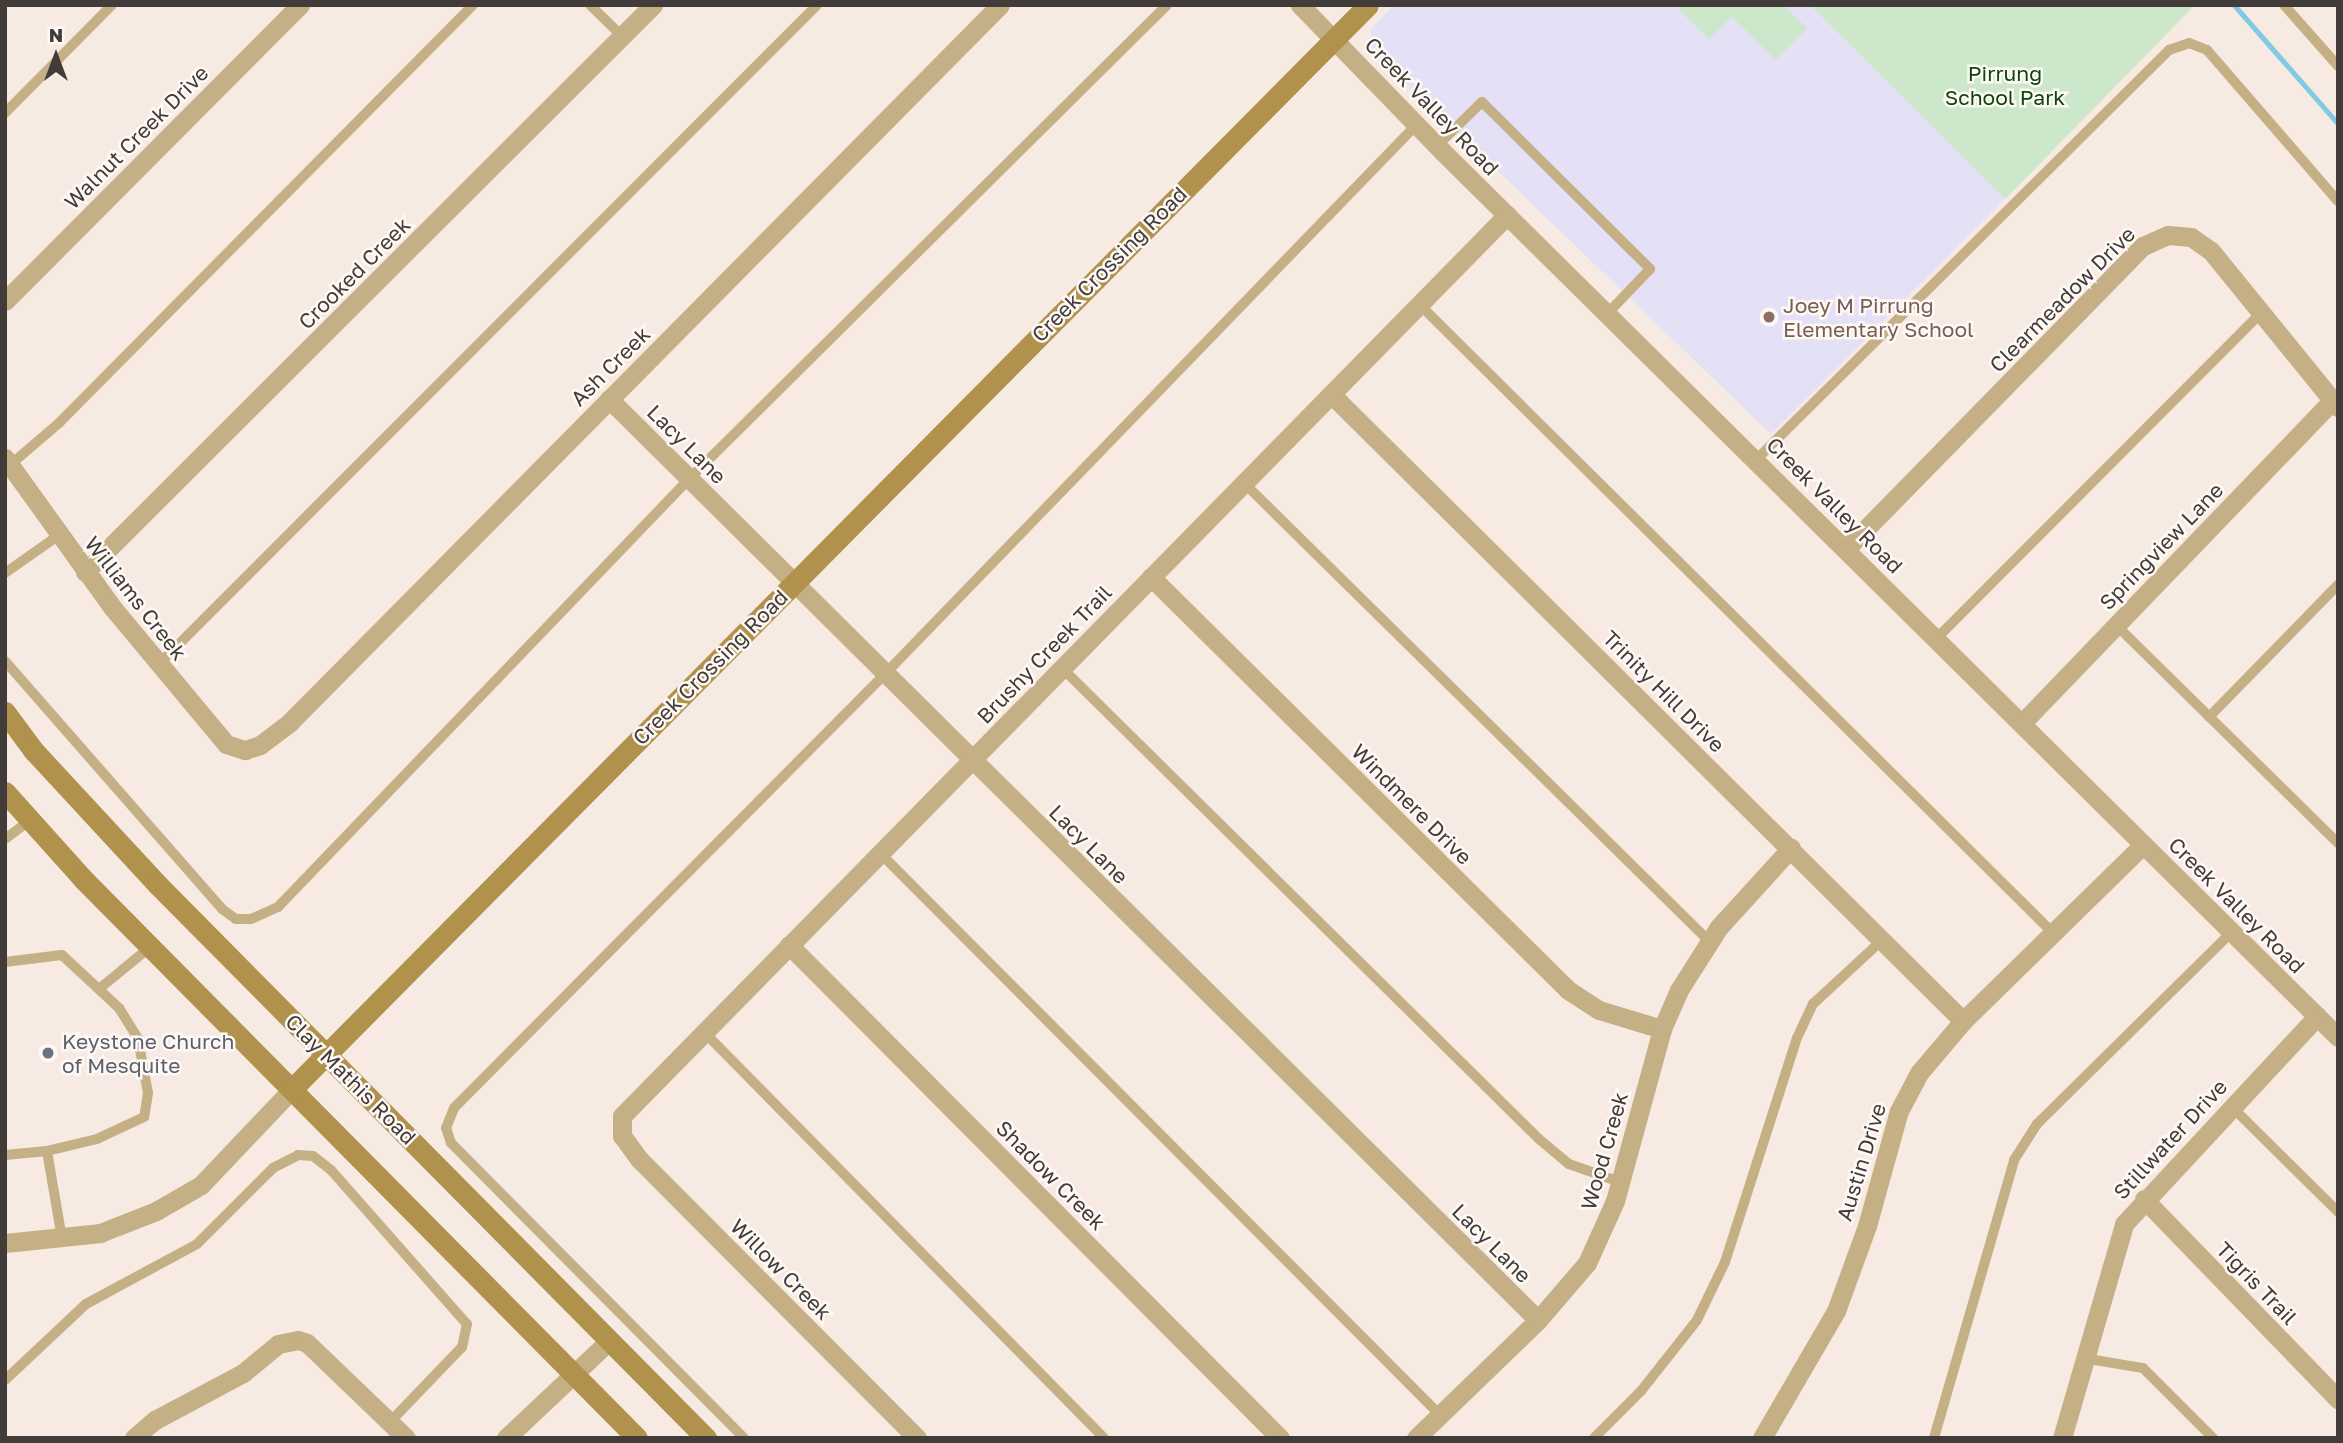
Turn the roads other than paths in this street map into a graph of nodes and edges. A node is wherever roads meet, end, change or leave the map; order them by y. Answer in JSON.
{"nodes":[{"id":1,"x":112,"y":5,"type":"edge"},
{"id":2,"x":300,"y":5,"type":"edge"},
{"id":3,"x":473,"y":5,"type":"edge"},
{"id":4,"x":590,"y":5,"type":"edge"},
{"id":5,"x":653,"y":5,"type":"edge"},
{"id":6,"x":817,"y":5,"type":"edge"},
{"id":7,"x":1000,"y":5,"type":"edge"},
{"id":8,"x":1167,"y":5,"type":"edge"},
{"id":9,"x":1300,"y":5,"type":"edge"},
{"id":10,"x":1368,"y":5,"type":"edge"},
{"id":11,"x":2284,"y":5,"type":"edge"},
{"id":12,"x":622,"y":36,"type":"junction"},
{"id":13,"x":1334,"y":38,"type":"junction"},
{"id":14,"x":2338,"y":66,"type":"edge"},
{"id":15,"x":5,"y":113,"type":"edge"},
{"id":16,"x":1417,"y":124,"type":"junction"},
{"id":17,"x":1437,"y":146,"type":"junction"},
{"id":18,"x":2338,"y":201,"type":"edge"},
{"id":19,"x":1507,"y":215,"type":"junction"},
{"id":20,"x":5,"y":301,"type":"edge"},
{"id":21,"x":1420,"y":305,"type":"junction"},
{"id":22,"x":1608,"y":313,"type":"junction"},
{"id":23,"x":2261,"y":313,"type":"junction"},
{"id":24,"x":1332,"y":395,"type":"junction"},
{"id":25,"x":609,"y":399,"type":"junction"},
{"id":26,"x":2335,"y":404,"type":"edge"},
{"id":27,"x":1757,"y":459,"type":"junction"},
{"id":28,"x":7,"y":463,"type":"edge"},
{"id":29,"x":689,"y":479,"type":"junction"},
{"id":30,"x":1244,"y":483,"type":"junction"},
{"id":31,"x":59,"y":535,"type":"junction"},
{"id":32,"x":1846,"y":549,"type":"junction"},
{"id":33,"x":85,"y":572,"type":"junction"},
{"id":34,"x":5,"y":573,"type":"edge"},
{"id":35,"x":1152,"y":577,"type":"junction"},
{"id":36,"x":794,"y":583,"type":"junction"},
{"id":37,"x":2338,"y":585,"type":"edge"},
{"id":38,"x":2116,"y":625,"type":"junction"},
{"id":39,"x":1937,"y":638,"type":"junction"},
{"id":40,"x":5,"y":661,"type":"edge"},
{"id":41,"x":159,"y":664,"type":"junction"},
{"id":42,"x":1062,"y":668,"type":"junction"},
{"id":43,"x":885,"y":674,"type":"junction"},
{"id":44,"x":5,"y":712,"type":"edge"},
{"id":45,"x":2210,"y":717,"type":"junction"},
{"id":46,"x":2023,"y":722,"type":"junction"},
{"id":47,"x":245,"y":750,"type":"joint"},
{"id":48,"x":972,"y":760,"type":"junction"},
{"id":49,"x":5,"y":792,"type":"edge"},
{"id":50,"x":29,"y":821,"type":"junction"},
{"id":51,"x":5,"y":839,"type":"edge"},
{"id":52,"x":2338,"y":843,"type":"edge"},
{"id":53,"x":2143,"y":845,"type":"junction"},
{"id":54,"x":1791,"y":848,"type":"junction"},
{"id":55,"x":880,"y":853,"type":"junction"},
{"id":56,"x":2232,"y":932,"type":"junction"},
{"id":57,"x":2053,"y":933,"type":"junction"},
{"id":58,"x":1882,"y":940,"type":"junction"},
{"id":59,"x":1709,"y":941,"type":"junction"},
{"id":60,"x":789,"y":945,"type":"junction"},
{"id":61,"x":151,"y":947,"type":"junction"},
{"id":62,"x":5,"y":962,"type":"edge"},
{"id":63,"x":99,"y":989,"type":"junction"},
{"id":64,"x":2317,"y":1016,"type":"junction"},
{"id":65,"x":1963,"y":1021,"type":"junction"},
{"id":66,"x":1662,"y":1030,"type":"junction"},
{"id":67,"x":703,"y":1031,"type":"junction"},
{"id":68,"x":2338,"y":1037,"type":"edge"},
{"id":69,"x":325,"y":1052,"type":"junction"},
{"id":70,"x":292,"y":1089,"type":"junction"},
{"id":71,"x":2231,"y":1107,"type":"junction"},
{"id":72,"x":621,"y":1129,"type":"joint"},
{"id":73,"x":47,"y":1151,"type":"junction"},
{"id":74,"x":5,"y":1156,"type":"edge"},
{"id":75,"x":1620,"y":1182,"type":"junction"},
{"id":76,"x":2144,"y":1199,"type":"junction"},
{"id":77,"x":2338,"y":1212,"type":"edge"},
{"id":78,"x":62,"y":1239,"type":"junction"},
{"id":79,"x":5,"y":1244,"type":"edge"},
{"id":80,"x":1538,"y":1321,"type":"junction"},
{"id":81,"x":609,"y":1341,"type":"junction"},
{"id":82,"x":2083,"y":1357,"type":"junction"},
{"id":83,"x":575,"y":1373,"type":"junction"},
{"id":84,"x":5,"y":1380,"type":"edge"},
{"id":85,"x":2338,"y":1399,"type":"edge"},
{"id":86,"x":1440,"y":1415,"type":"junction"},
{"id":87,"x":390,"y":1422,"type":"junction"},
{"id":88,"x":134,"y":1438,"type":"edge"},
{"id":89,"x":406,"y":1438,"type":"edge"},
{"id":90,"x":506,"y":1438,"type":"edge"},
{"id":91,"x":637,"y":1438,"type":"edge"},
{"id":92,"x":706,"y":1438,"type":"edge"},
{"id":93,"x":744,"y":1438,"type":"edge"},
{"id":94,"x":917,"y":1438,"type":"edge"},
{"id":95,"x":1104,"y":1438,"type":"edge"},
{"id":96,"x":1280,"y":1438,"type":"edge"},
{"id":97,"x":1416,"y":1438,"type":"edge"},
{"id":98,"x":1594,"y":1438,"type":"edge"},
{"id":99,"x":1762,"y":1438,"type":"edge"},
{"id":100,"x":1934,"y":1438,"type":"edge"},
{"id":101,"x":2062,"y":1438,"type":"edge"},
{"id":102,"x":2213,"y":1438,"type":"edge"}],
"edges":[{"from":1,"to":15,"type":"lane"},
{"from":2,"to":20,"type":"street","name":"Walnut Creek Drive"},
{"from":3,"to":28,"type":"lane"},
{"from":4,"to":12,"type":"lane"},
{"from":5,"to":12,"type":"street","name":"Crooked Creek"},
{"from":6,"to":41,"type":"lane"},
{"from":7,"to":25,"type":"street","name":"Ash Creek"},
{"from":8,"to":29,"type":"lane"},
{"from":9,"to":13,"type":"street","name":"Creek Valley Road"},
{"from":10,"to":13,"type":"main road","name":"Creek Crossing Road"},
{"from":11,"to":14,"type":"lane"},
{"from":12,"to":33,"type":"street","name":"Crooked Creek"},
{"from":13,"to":16,"type":"street","name":"Creek Valley Road"},
{"from":13,"to":36,"type":"main road","name":"Creek Crossing Road"},
{"from":16,"to":17,"type":"street","name":"Creek Valley Road"},
{"from":16,"to":43,"type":"lane"},
{"from":17,"to":19,"type":"street","name":"Creek Valley Road"},
{"from":17,"to":22,"type":"lane"},
{"from":18,"to":27,"type":"lane"},
{"from":19,"to":21,"type":"street","name":"Brushy Creek Trail"},
{"from":19,"to":22,"type":"street","name":"Creek Valley Road"},
{"from":21,"to":24,"type":"street","name":"Brushy Creek Trail"},
{"from":21,"to":57,"type":"lane"},
{"from":22,"to":27,"type":"street","name":"Creek Valley Road"},
{"from":23,"to":26,"type":"street","name":"Clearmeadow Drive"},
{"from":23,"to":32,"type":"street","name":"Clearmeadow Drive"},
{"from":23,"to":39,"type":"lane"},
{"from":24,"to":30,"type":"street","name":"Brushy Creek Trail"},
{"from":24,"to":54,"type":"street","name":"Trinity Hill Drive"},
{"from":25,"to":29,"type":"street","name":"Lacy Lane"},
{"from":25,"to":47,"type":"street","name":"Ash Creek"},
{"from":26,"to":38,"type":"street","name":"Springview Lane"},
{"from":27,"to":32,"type":"street","name":"Creek Valley Road"},
{"from":28,"to":31,"type":"street","name":"Williams Creek"},
{"from":29,"to":36,"type":"street","name":"Lacy Lane"},
{"from":29,"to":40,"type":"lane"},
{"from":30,"to":35,"type":"street","name":"Brushy Creek Trail"},
{"from":30,"to":59,"type":"lane"},
{"from":31,"to":33,"type":"street","name":"Williams Creek"},
{"from":31,"to":34,"type":"lane"},
{"from":32,"to":39,"type":"street","name":"Creek Valley Road"},
{"from":33,"to":41,"type":"street","name":"Williams Creek"},
{"from":35,"to":42,"type":"street","name":"Brushy Creek Trail"},
{"from":35,"to":66,"type":"street","name":"Windmere Drive"},
{"from":36,"to":43,"type":"street","name":"Lacy Lane"},
{"from":36,"to":69,"type":"main road","name":"Creek Crossing Road"},
{"from":37,"to":45,"type":"lane"},
{"from":38,"to":45,"type":"lane"},
{"from":38,"to":46,"type":"street","name":"Springview Lane"},
{"from":39,"to":46,"type":"street","name":"Creek Valley Road"},
{"from":41,"to":47,"type":"street","name":"Williams Creek"},
{"from":42,"to":48,"type":"street","name":"Brushy Creek Trail"},
{"from":42,"to":75,"type":"lane"},
{"from":43,"to":48,"type":"street","name":"Lacy Lane"},
{"from":43,"to":93,"type":"lane"},
{"from":44,"to":69,"type":"main road","name":"Clay Mathis Road"},
{"from":45,"to":52,"type":"lane"},
{"from":46,"to":53,"type":"street","name":"Creek Valley Road"},
{"from":48,"to":55,"type":"street","name":"Brushy Creek Trail"},
{"from":48,"to":80,"type":"street","name":"Lacy Lane"},
{"from":49,"to":50,"type":"main road"},
{"from":50,"to":51,"type":"lane"},
{"from":50,"to":61,"type":"main road"},
{"from":53,"to":56,"type":"street","name":"Creek Valley Road"},
{"from":53,"to":57,"type":"street","name":"Austin Drive"},
{"from":54,"to":58,"type":"street","name":"Trinity Hill Drive"},
{"from":54,"to":59,"type":"street","name":"Wood Creek"},
{"from":55,"to":60,"type":"street","name":"Brushy Creek Trail"},
{"from":55,"to":86,"type":"lane"},
{"from":56,"to":64,"type":"street","name":"Creek Valley Road"},
{"from":56,"to":100,"type":"lane"},
{"from":57,"to":65,"type":"street","name":"Austin Drive"},
{"from":58,"to":65,"type":"street","name":"Trinity Hill Drive"},
{"from":58,"to":98,"type":"lane"},
{"from":59,"to":66,"type":"street","name":"Wood Creek"},
{"from":60,"to":67,"type":"street","name":"Brushy Creek Trail"},
{"from":60,"to":96,"type":"street","name":"Shadow Creek"},
{"from":61,"to":63,"type":"lane"},
{"from":61,"to":70,"type":"main road"},
{"from":62,"to":63,"type":"lane"},
{"from":63,"to":73,"type":"lane"},
{"from":64,"to":68,"type":"street","name":"Creek Valley Road"},
{"from":64,"to":71,"type":"street","name":"Stillwater Drive"},
{"from":65,"to":99,"type":"street","name":"Austin Drive"},
{"from":66,"to":75,"type":"street","name":"Wood Creek"},
{"from":67,"to":72,"type":"street","name":"Brushy Creek Trail"},
{"from":67,"to":95,"type":"lane"},
{"from":69,"to":70,"type":"main road","name":"Creek Crossing Road"},
{"from":69,"to":81,"type":"main road","name":"Clay Mathis Road"},
{"from":70,"to":78,"type":"street","name":"Creek Crossing Road"},
{"from":70,"to":83,"type":"main road"},
{"from":71,"to":76,"type":"street","name":"Stillwater Drive"},
{"from":71,"to":77,"type":"lane"},
{"from":72,"to":94,"type":"street","name":"Willow Creek"},
{"from":73,"to":74,"type":"lane"},
{"from":73,"to":78,"type":"lane"},
{"from":75,"to":80,"type":"street","name":"Wood Creek"},
{"from":76,"to":82,"type":"street","name":"Stillwater Drive"},
{"from":76,"to":85,"type":"street","name":"Tigris Trail"},
{"from":78,"to":79,"type":"street","name":"Creek Crossing Road"},
{"from":80,"to":86,"type":"street","name":"Wood Creek"},
{"from":81,"to":83,"type":"street"},
{"from":81,"to":92,"type":"main road","name":"Clay Mathis Road"},
{"from":82,"to":101,"type":"street","name":"Stillwater Drive"},
{"from":82,"to":102,"type":"lane"},
{"from":83,"to":90,"type":"street"},
{"from":83,"to":91,"type":"main road"},
{"from":84,"to":87,"type":"lane"},
{"from":86,"to":97,"type":"street","name":"Wood Creek"},
{"from":87,"to":88,"type":"street"},
{"from":87,"to":89,"type":"street"}]}
